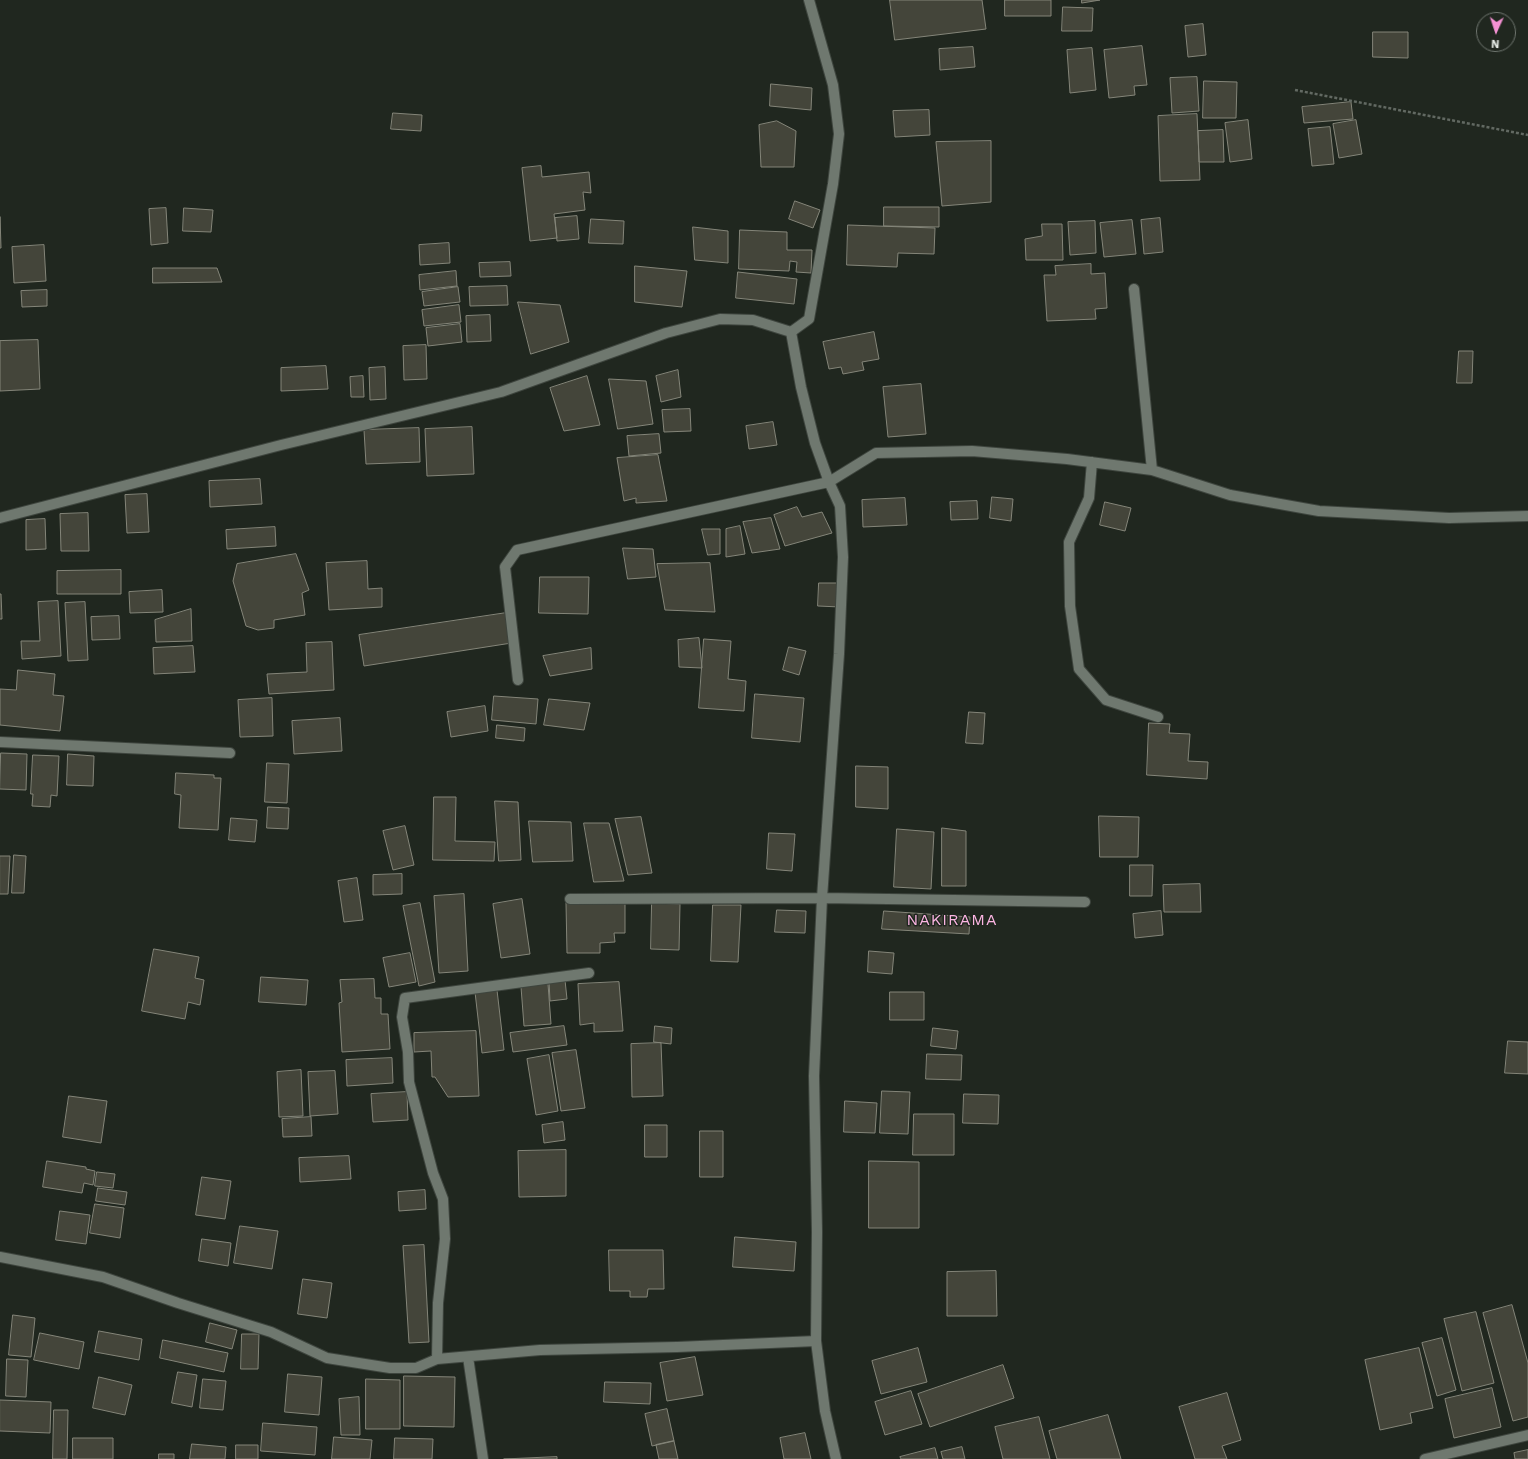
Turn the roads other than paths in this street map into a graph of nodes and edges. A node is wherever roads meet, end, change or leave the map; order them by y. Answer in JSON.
{"nodes":[{"id":1,"x":809,"y":0,"type":"edge"},
{"id":2,"x":1134,"y":289,"type":"dead end"},
{"id":3,"x":791,"y":332,"type":"junction"},
{"id":4,"x":1092,"y":462,"type":"junction"},
{"id":5,"x":1152,"y":470,"type":"junction"},
{"id":6,"x":829,"y":482,"type":"junction"},
{"id":7,"x":1528,"y":516,"type":"edge"},
{"id":8,"x":0,"y":518,"type":"edge"},
{"id":9,"x":518,"y":680,"type":"dead end"},
{"id":10,"x":1158,"y":717,"type":"dead end"},
{"id":11,"x":0,"y":742,"type":"edge"},
{"id":12,"x":230,"y":753,"type":"dead end"},
{"id":13,"x":822,"y":898,"type":"junction"},
{"id":14,"x":570,"y":899,"type":"dead end"},
{"id":15,"x":1085,"y":902,"type":"dead end"},
{"id":16,"x":589,"y":973,"type":"dead end"},
{"id":17,"x":0,"y":1257,"type":"edge"},
{"id":18,"x":816,"y":1341,"type":"junction"},
{"id":19,"x":468,"y":1357,"type":"junction"},
{"id":20,"x":437,"y":1359,"type":"junction"},
{"id":21,"x":1528,"y":1435,"type":"edge"},
{"id":22,"x":483,"y":1459,"type":"edge"},
{"id":23,"x":836,"y":1459,"type":"edge"},
{"id":24,"x":1424,"y":1459,"type":"edge"}],
"edges":[{"from":1,"to":3,"type":"street"},
{"from":2,"to":5,"type":"street"},
{"from":3,"to":6,"type":"street"},
{"from":3,"to":8,"type":"street"},
{"from":4,"to":5,"type":"street"},
{"from":4,"to":6,"type":"street"},
{"from":4,"to":10,"type":"street"},
{"from":5,"to":7,"type":"street"},
{"from":6,"to":9,"type":"street"},
{"from":6,"to":13,"type":"street"},
{"from":11,"to":12,"type":"street"},
{"from":13,"to":14,"type":"street"},
{"from":13,"to":15,"type":"street"},
{"from":13,"to":18,"type":"street"},
{"from":16,"to":20,"type":"street"},
{"from":17,"to":20,"type":"street"},
{"from":18,"to":19,"type":"street"},
{"from":18,"to":23,"type":"street"},
{"from":19,"to":20,"type":"street"},
{"from":19,"to":22,"type":"street"},
{"from":21,"to":24,"type":"street"}]}
